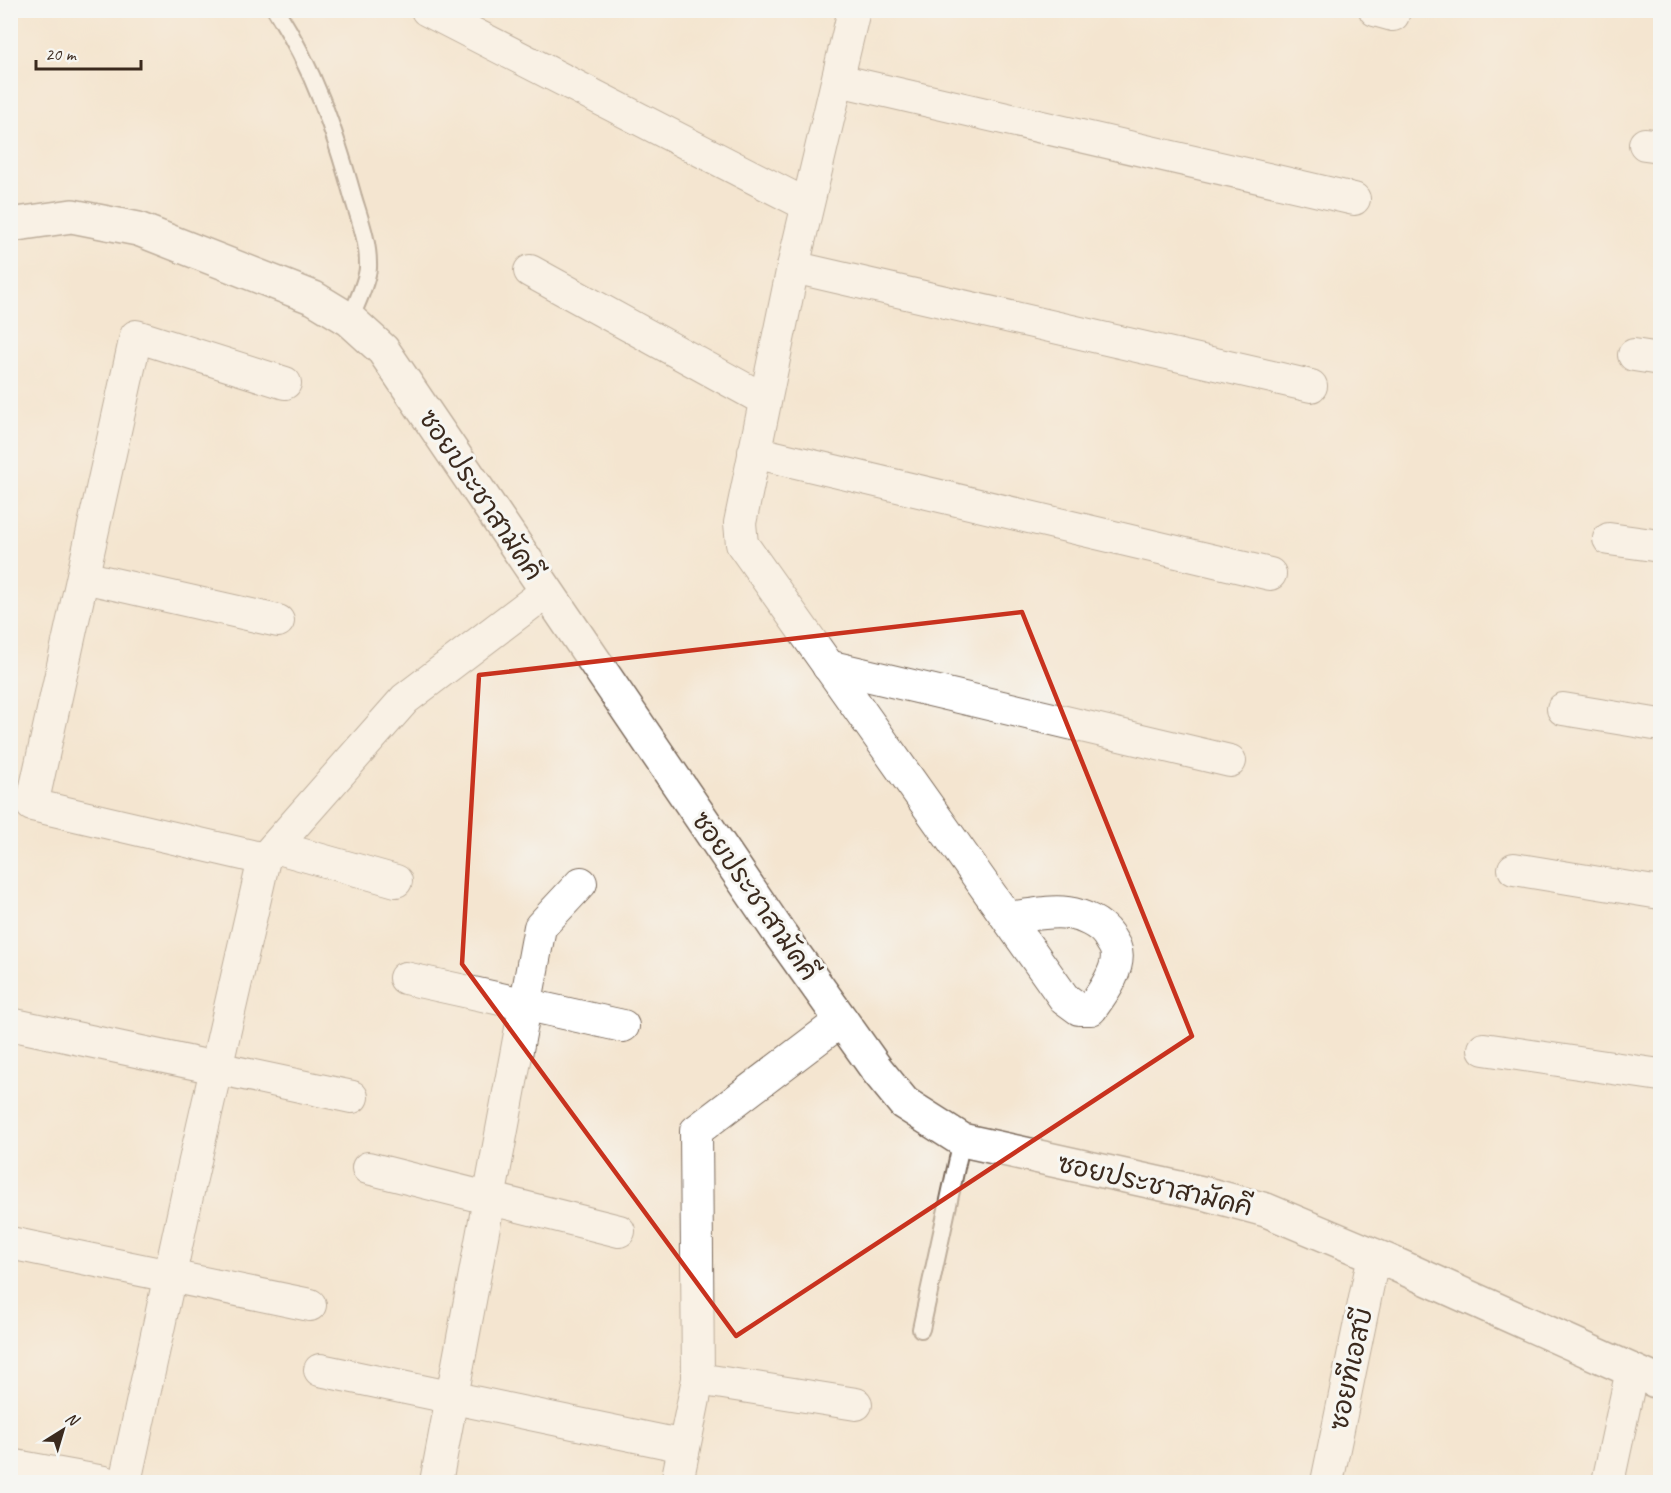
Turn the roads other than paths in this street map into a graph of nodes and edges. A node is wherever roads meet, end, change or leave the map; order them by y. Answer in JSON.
{"nodes":[{"id":1,"x":276,"y":10,"type":"edge"},
{"id":2,"x":428,"y":10,"type":"edge"},
{"id":3,"x":849,"y":12,"type":"edge"},
{"id":4,"x":838,"y":80,"type":"junction"},
{"id":5,"x":1354,"y":200,"type":"dead end"},
{"id":6,"x":807,"y":205,"type":"junction"},
{"id":7,"x":10,"y":225,"type":"edge"},
{"id":8,"x":793,"y":267,"type":"junction"},
{"id":9,"x":530,"y":271,"type":"dead end"},
{"id":10,"x":350,"y":320,"type":"junction"},
{"id":11,"x":285,"y":383,"type":"dead end"},
{"id":12,"x":1311,"y":386,"type":"dead end"},
{"id":13,"x":765,"y":400,"type":"junction"},
{"id":14,"x":754,"y":452,"type":"junction"},
{"id":15,"x":1609,"y":539,"type":"dead end"},
{"id":16,"x":1660,"y":546,"type":"edge"},
{"id":17,"x":1270,"y":574,"type":"dead end"},
{"id":18,"x":83,"y":577,"type":"junction"},
{"id":19,"x":547,"y":591,"type":"junction"},
{"id":20,"x":278,"y":621,"type":"dead end"},
{"id":21,"x":828,"y":666,"type":"junction"},
{"id":22,"x":1563,"y":709,"type":"dead end"},
{"id":23,"x":1660,"y":725,"type":"edge"},
{"id":24,"x":1230,"y":762,"type":"dead end"},
{"id":25,"x":21,"y":803,"type":"edge"},
{"id":26,"x":269,"y":853,"type":"junction"},
{"id":27,"x":1514,"y":869,"type":"dead end"},
{"id":28,"x":396,"y":881,"type":"dead end"},
{"id":29,"x":581,"y":883,"type":"dead end"},
{"id":30,"x":1660,"y":893,"type":"edge"},
{"id":31,"x":1008,"y":918,"type":"dead end"},
{"id":32,"x":405,"y":978,"type":"dead end"},
{"id":33,"x":526,"y":1004,"type":"junction"},
{"id":34,"x":842,"y":1020,"type":"junction"},
{"id":35,"x":10,"y":1023,"type":"edge"},
{"id":36,"x":623,"y":1026,"type":"dead end"},
{"id":37,"x":1484,"y":1049,"type":"dead end"},
{"id":38,"x":217,"y":1067,"type":"junction"},
{"id":39,"x":1660,"y":1075,"type":"edge"},
{"id":40,"x":352,"y":1097,"type":"dead end"},
{"id":41,"x":962,"y":1140,"type":"junction"},
{"id":42,"x":368,"y":1168,"type":"dead end"},
{"id":43,"x":490,"y":1199,"type":"junction"},
{"id":44,"x":619,"y":1231,"type":"dead end"},
{"id":45,"x":10,"y":1243,"type":"edge"},
{"id":46,"x":1374,"y":1255,"type":"junction"},
{"id":47,"x":170,"y":1276,"type":"junction"},
{"id":48,"x":310,"y":1305,"type":"dead end"},
{"id":49,"x":921,"y":1329,"type":"dead end"},
{"id":50,"x":320,"y":1370,"type":"dead end"},
{"id":51,"x":1646,"y":1377,"type":"edge"},
{"id":52,"x":698,"y":1379,"type":"junction"},
{"id":53,"x":453,"y":1397,"type":"junction"},
{"id":54,"x":856,"y":1404,"type":"dead end"},
{"id":55,"x":684,"y":1446,"type":"junction"},
{"id":56,"x":10,"y":1465,"type":"edge"},
{"id":57,"x":104,"y":1482,"type":"edge"},
{"id":58,"x":125,"y":1482,"type":"edge"},
{"id":59,"x":436,"y":1482,"type":"edge"},
{"id":60,"x":677,"y":1482,"type":"edge"},
{"id":61,"x":1327,"y":1482,"type":"edge"},
{"id":62,"x":1608,"y":1482,"type":"edge"}],
"edges":[{"from":1,"to":10,"type":"lane"},
{"from":2,"to":6,"type":"street"},
{"from":3,"to":4,"type":"street"},
{"from":4,"to":5,"type":"street"},
{"from":4,"to":6,"type":"street"},
{"from":6,"to":8,"type":"street"},
{"from":7,"to":10,"type":"street","name":"ซอยประชาสามัคคี"},
{"from":8,"to":12,"type":"street"},
{"from":8,"to":13,"type":"street"},
{"from":9,"to":13,"type":"street"},
{"from":10,"to":19,"type":"street","name":"ซอยประชาสามัคคี"},
{"from":11,"to":18,"type":"street"},
{"from":13,"to":14,"type":"street"},
{"from":14,"to":17,"type":"street"},
{"from":14,"to":21,"type":"street"},
{"from":15,"to":16,"type":"street"},
{"from":18,"to":20,"type":"street"},
{"from":18,"to":25,"type":"street"},
{"from":19,"to":26,"type":"street"},
{"from":19,"to":34,"type":"street","name":"ซอยประชาสามัคคี"},
{"from":21,"to":24,"type":"street"},
{"from":21,"to":31,"type":"street"},
{"from":22,"to":23,"type":"street"},
{"from":25,"to":26,"type":"street"},
{"from":26,"to":28,"type":"street"},
{"from":26,"to":38,"type":"street"},
{"from":27,"to":30,"type":"street"},
{"from":29,"to":33,"type":"street"},
{"from":32,"to":33,"type":"street"},
{"from":33,"to":36,"type":"street"},
{"from":33,"to":43,"type":"street"},
{"from":34,"to":41,"type":"street","name":"ซอยประชาสามัคคี"},
{"from":34,"to":52,"type":"street"},
{"from":35,"to":38,"type":"street"},
{"from":37,"to":39,"type":"street"},
{"from":38,"to":40,"type":"street"},
{"from":38,"to":47,"type":"street"},
{"from":41,"to":46,"type":"street","name":"ซอยประชาสามัคคี"},
{"from":41,"to":49,"type":"lane"},
{"from":42,"to":43,"type":"street"},
{"from":43,"to":44,"type":"street"},
{"from":43,"to":53,"type":"street"},
{"from":45,"to":47,"type":"street"},
{"from":46,"to":51,"type":"street","name":"ซอยประชาสามัคคี"},
{"from":46,"to":61,"type":"street","name":"ซอยทีเอสบี"},
{"from":47,"to":48,"type":"street"},
{"from":47,"to":58,"type":"street"},
{"from":50,"to":53,"type":"street"},
{"from":51,"to":62,"type":"street"},
{"from":52,"to":54,"type":"street"},
{"from":52,"to":55,"type":"street"},
{"from":53,"to":55,"type":"street"},
{"from":53,"to":59,"type":"street"},
{"from":55,"to":60,"type":"street"},
{"from":56,"to":57,"type":"street"}]}
